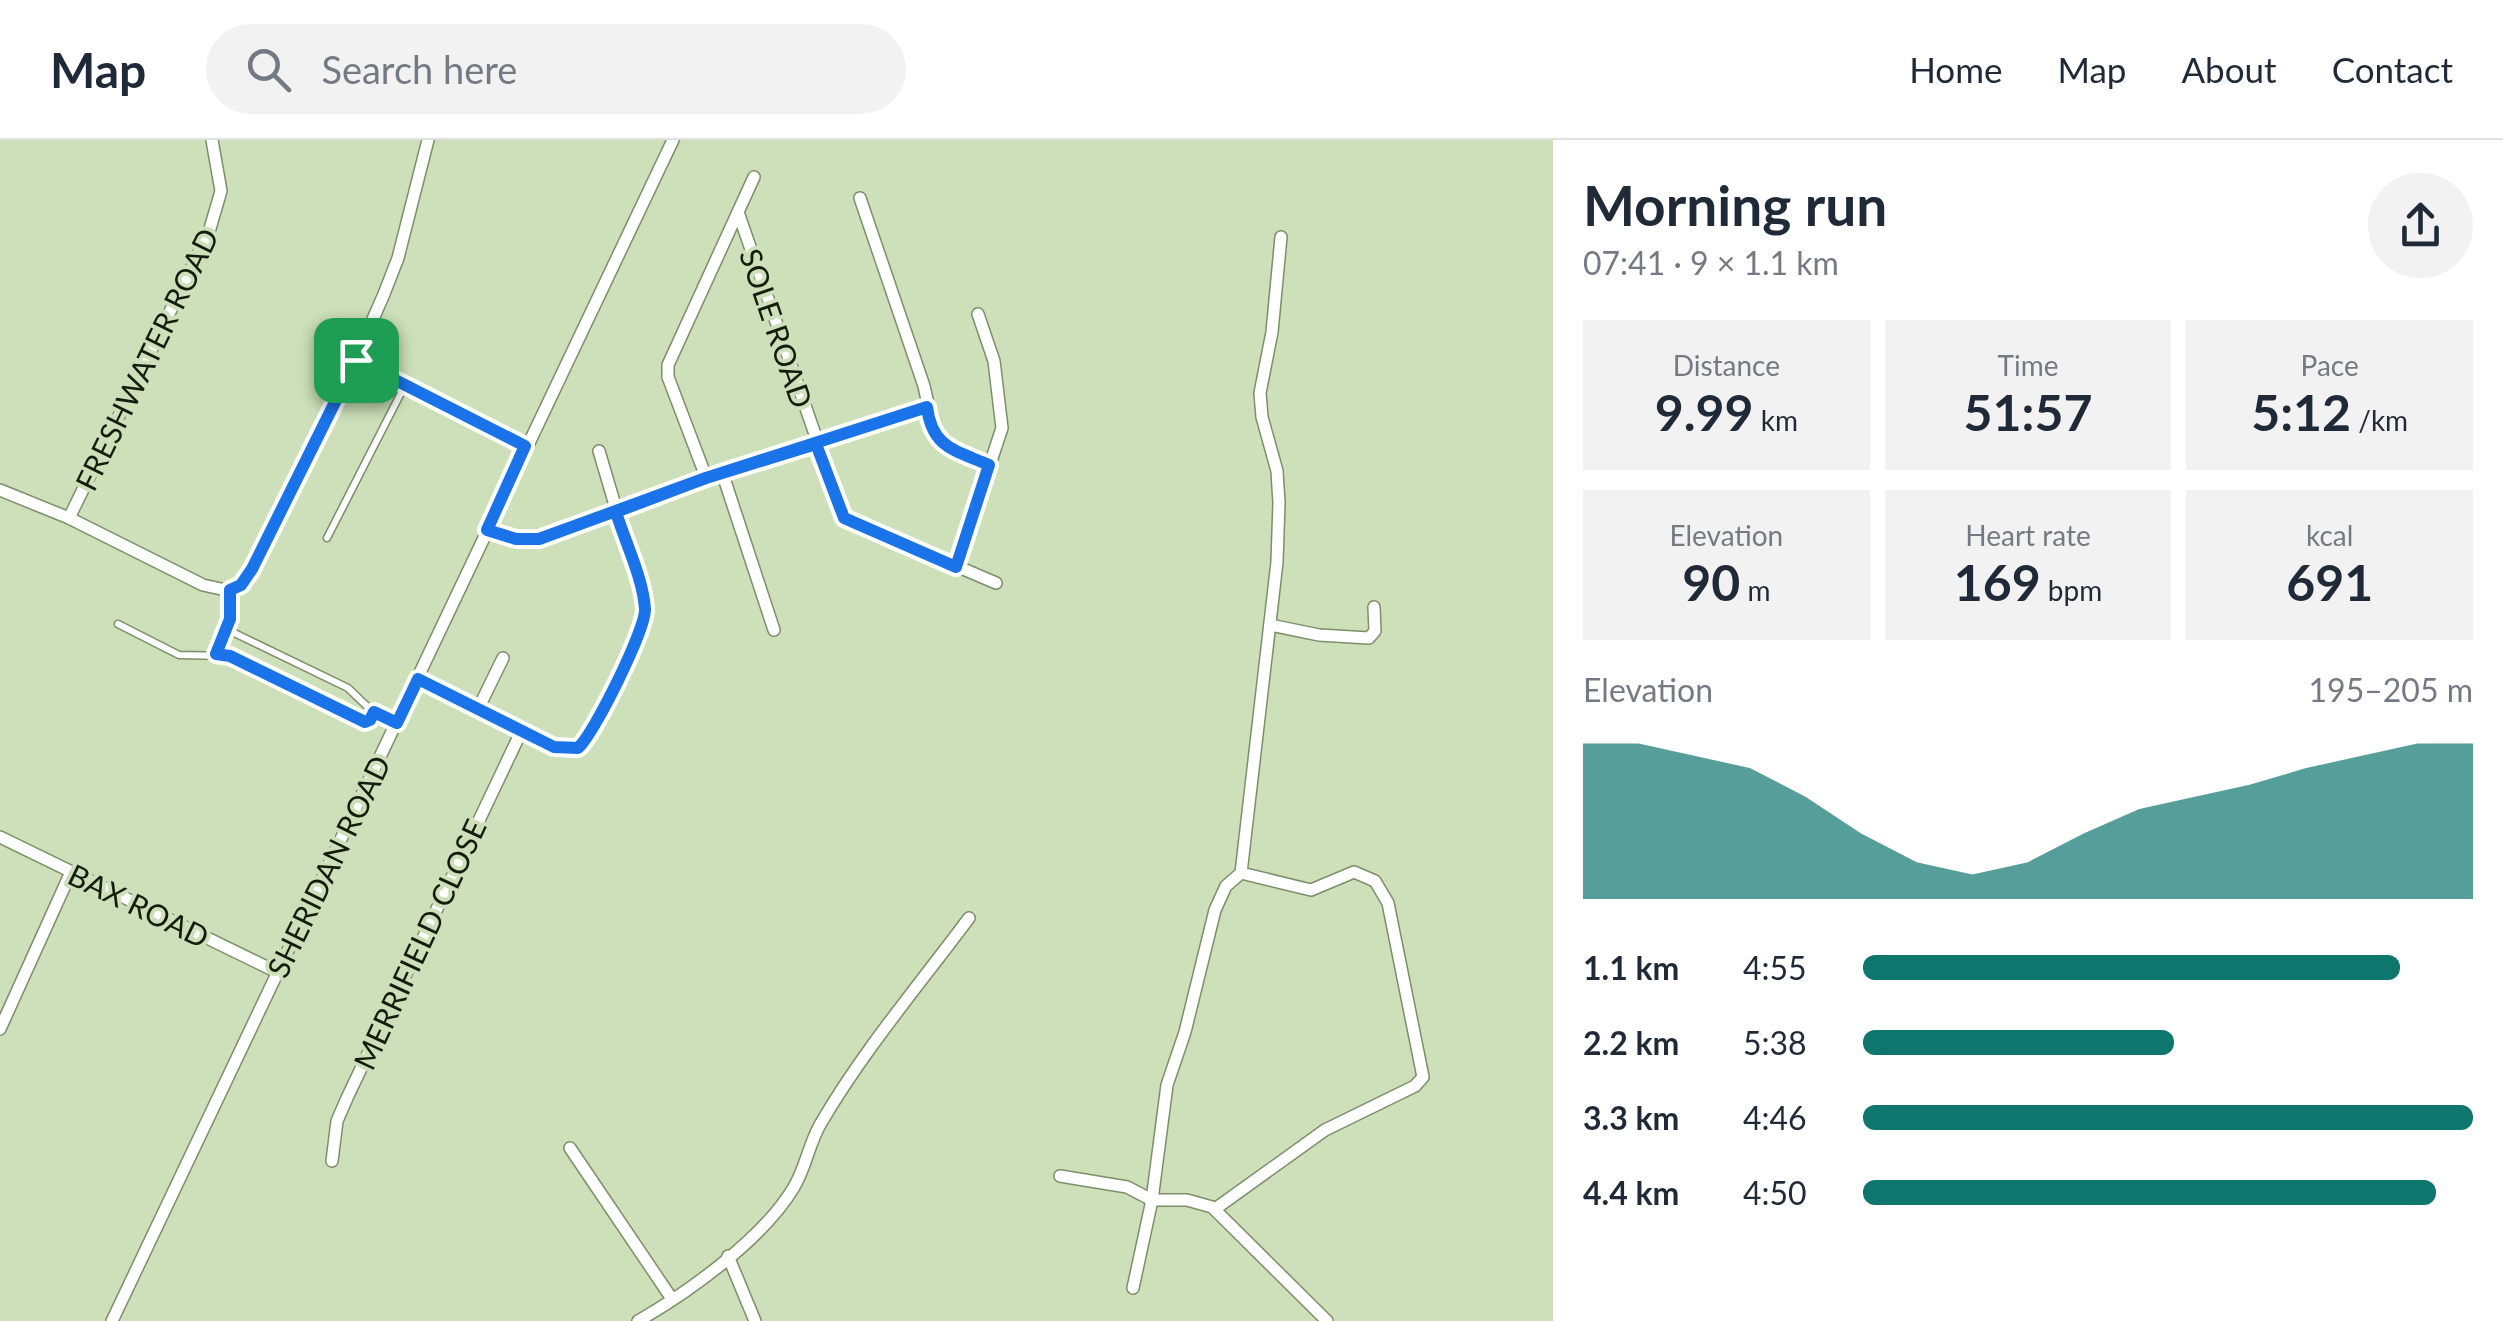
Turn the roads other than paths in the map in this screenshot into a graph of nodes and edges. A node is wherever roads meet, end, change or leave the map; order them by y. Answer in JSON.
{"nodes":[{"id":1,"x":212,"y":140,"type":"edge"},
{"id":2,"x":428,"y":140,"type":"edge"},
{"id":3,"x":672,"y":140,"type":"edge"},
{"id":4,"x":754,"y":177,"type":"dead end"},
{"id":5,"x":860,"y":198,"type":"dead end"},
{"id":6,"x":738,"y":212,"type":"junction"},
{"id":7,"x":1282,"y":237,"type":"dead end"},
{"id":8,"x":978,"y":314,"type":"dead end"},
{"id":9,"x":356,"y":360,"type":"junction"},
{"id":10,"x":405,"y":386,"type":"junction"},
{"id":11,"x":927,"y":407,"type":"junction"},
{"id":12,"x":816,"y":444,"type":"junction"},
{"id":13,"x":525,"y":446,"type":"junction"},
{"id":14,"x":599,"y":451,"type":"dead end"},
{"id":15,"x":989,"y":465,"type":"junction"},
{"id":16,"x":722,"y":472,"type":"junction"},
{"id":17,"x":706,"y":478,"type":"junction"},
{"id":18,"x":0,"y":490,"type":"edge"},
{"id":19,"x":616,"y":512,"type":"junction"},
{"id":20,"x":68,"y":518,"type":"junction"},
{"id":21,"x":487,"y":530,"type":"junction"},
{"id":22,"x":327,"y":538,"type":"dead end"},
{"id":23,"x":956,"y":567,"type":"junction"},
{"id":24,"x":996,"y":583,"type":"dead end"},
{"id":25,"x":230,"y":590,"type":"junction"},
{"id":26,"x":1374,"y":608,"type":"dead end"},
{"id":27,"x":118,"y":624,"type":"dead end"},
{"id":28,"x":1270,"y":626,"type":"junction"},
{"id":29,"x":226,"y":629,"type":"junction"},
{"id":30,"x":774,"y":630,"type":"dead end"},
{"id":31,"x":216,"y":654,"type":"junction"},
{"id":32,"x":504,"y":658,"type":"dead end"},
{"id":33,"x":418,"y":679,"type":"junction"},
{"id":34,"x":478,"y":708,"type":"junction"},
{"id":35,"x":374,"y":712,"type":"junction"},
{"id":36,"x":397,"y":723,"type":"junction"},
{"id":37,"x":520,"y":732,"type":"junction"},
{"id":38,"x":0,"y":837,"type":"edge"},
{"id":39,"x":71,"y":872,"type":"junction"},
{"id":40,"x":1241,"y":873,"type":"junction"},
{"id":41,"x":970,"y":918,"type":"dead end"},
{"id":42,"x":277,"y":972,"type":"junction"},
{"id":43,"x":0,"y":1029,"type":"edge"},
{"id":44,"x":570,"y":1148,"type":"dead end"},
{"id":45,"x":332,"y":1161,"type":"dead end"},
{"id":46,"x":1060,"y":1176,"type":"dead end"},
{"id":47,"x":1152,"y":1200,"type":"junction"},
{"id":48,"x":1215,"y":1209,"type":"junction"},
{"id":49,"x":728,"y":1256,"type":"junction"},
{"id":50,"x":1133,"y":1288,"type":"dead end"},
{"id":51,"x":672,"y":1299,"type":"junction"},
{"id":52,"x":112,"y":1321,"type":"edge"},
{"id":53,"x":638,"y":1321,"type":"edge"},
{"id":54,"x":756,"y":1321,"type":"edge"},
{"id":55,"x":1327,"y":1321,"type":"edge"}],
"edges":[{"from":1,"to":20,"type":"street","name":"FRESHWATER ROAD"},
{"from":2,"to":9,"type":"street"},
{"from":3,"to":13,"type":"street","name":"SHERIDAN ROAD"},
{"from":4,"to":6,"type":"street"},
{"from":5,"to":11,"type":"street"},
{"from":6,"to":12,"type":"street","name":"SOLE ROAD"},
{"from":6,"to":17,"type":"street"},
{"from":7,"to":28,"type":"street"},
{"from":8,"to":15,"type":"street"},
{"from":9,"to":10,"type":"street"},
{"from":9,"to":25,"type":"street"},
{"from":10,"to":13,"type":"street"},
{"from":10,"to":22,"type":"lane"},
{"from":11,"to":12,"type":"street"},
{"from":11,"to":15,"type":"street"},
{"from":12,"to":16,"type":"street"},
{"from":12,"to":23,"type":"street","name":"SOLE ROAD"},
{"from":13,"to":21,"type":"street","name":"SHERIDAN ROAD"},
{"from":14,"to":19,"type":"street"},
{"from":15,"to":23,"type":"street"},
{"from":16,"to":17,"type":"street"},
{"from":16,"to":30,"type":"street"},
{"from":17,"to":19,"type":"street"},
{"from":18,"to":20,"type":"street"},
{"from":19,"to":21,"type":"street"},
{"from":19,"to":37,"type":"street"},
{"from":20,"to":25,"type":"street"},
{"from":21,"to":33,"type":"street","name":"SHERIDAN ROAD"},
{"from":23,"to":24,"type":"street","name":"SOLE ROAD"},
{"from":25,"to":29,"type":"lane"},
{"from":26,"to":28,"type":"street"},
{"from":27,"to":31,"type":"lane"},
{"from":28,"to":40,"type":"street"},
{"from":29,"to":31,"type":"lane"},
{"from":29,"to":35,"type":"lane"},
{"from":31,"to":35,"type":"lane"},
{"from":32,"to":34,"type":"street"},
{"from":33,"to":34,"type":"street"},
{"from":33,"to":36,"type":"street","name":"SHERIDAN ROAD"},
{"from":34,"to":37,"type":"street"},
{"from":35,"to":36,"type":"lane"},
{"from":36,"to":42,"type":"street","name":"SHERIDAN ROAD"},
{"from":37,"to":45,"type":"street","name":"MERRIFIELD CLOSE"},
{"from":38,"to":39,"type":"street","name":"BAX ROAD"},
{"from":39,"to":42,"type":"street","name":"BAX ROAD"},
{"from":39,"to":43,"type":"street"},
{"from":40,"to":47,"type":"street"},
{"from":40,"to":48,"type":"street"},
{"from":41,"to":49,"type":"street"},
{"from":42,"to":52,"type":"street","name":"SHERIDAN ROAD"},
{"from":44,"to":51,"type":"street"},
{"from":46,"to":47,"type":"street"},
{"from":47,"to":48,"type":"street"},
{"from":47,"to":50,"type":"street"},
{"from":48,"to":55,"type":"street"},
{"from":49,"to":51,"type":"street"},
{"from":49,"to":54,"type":"street"},
{"from":51,"to":53,"type":"street"}]}
